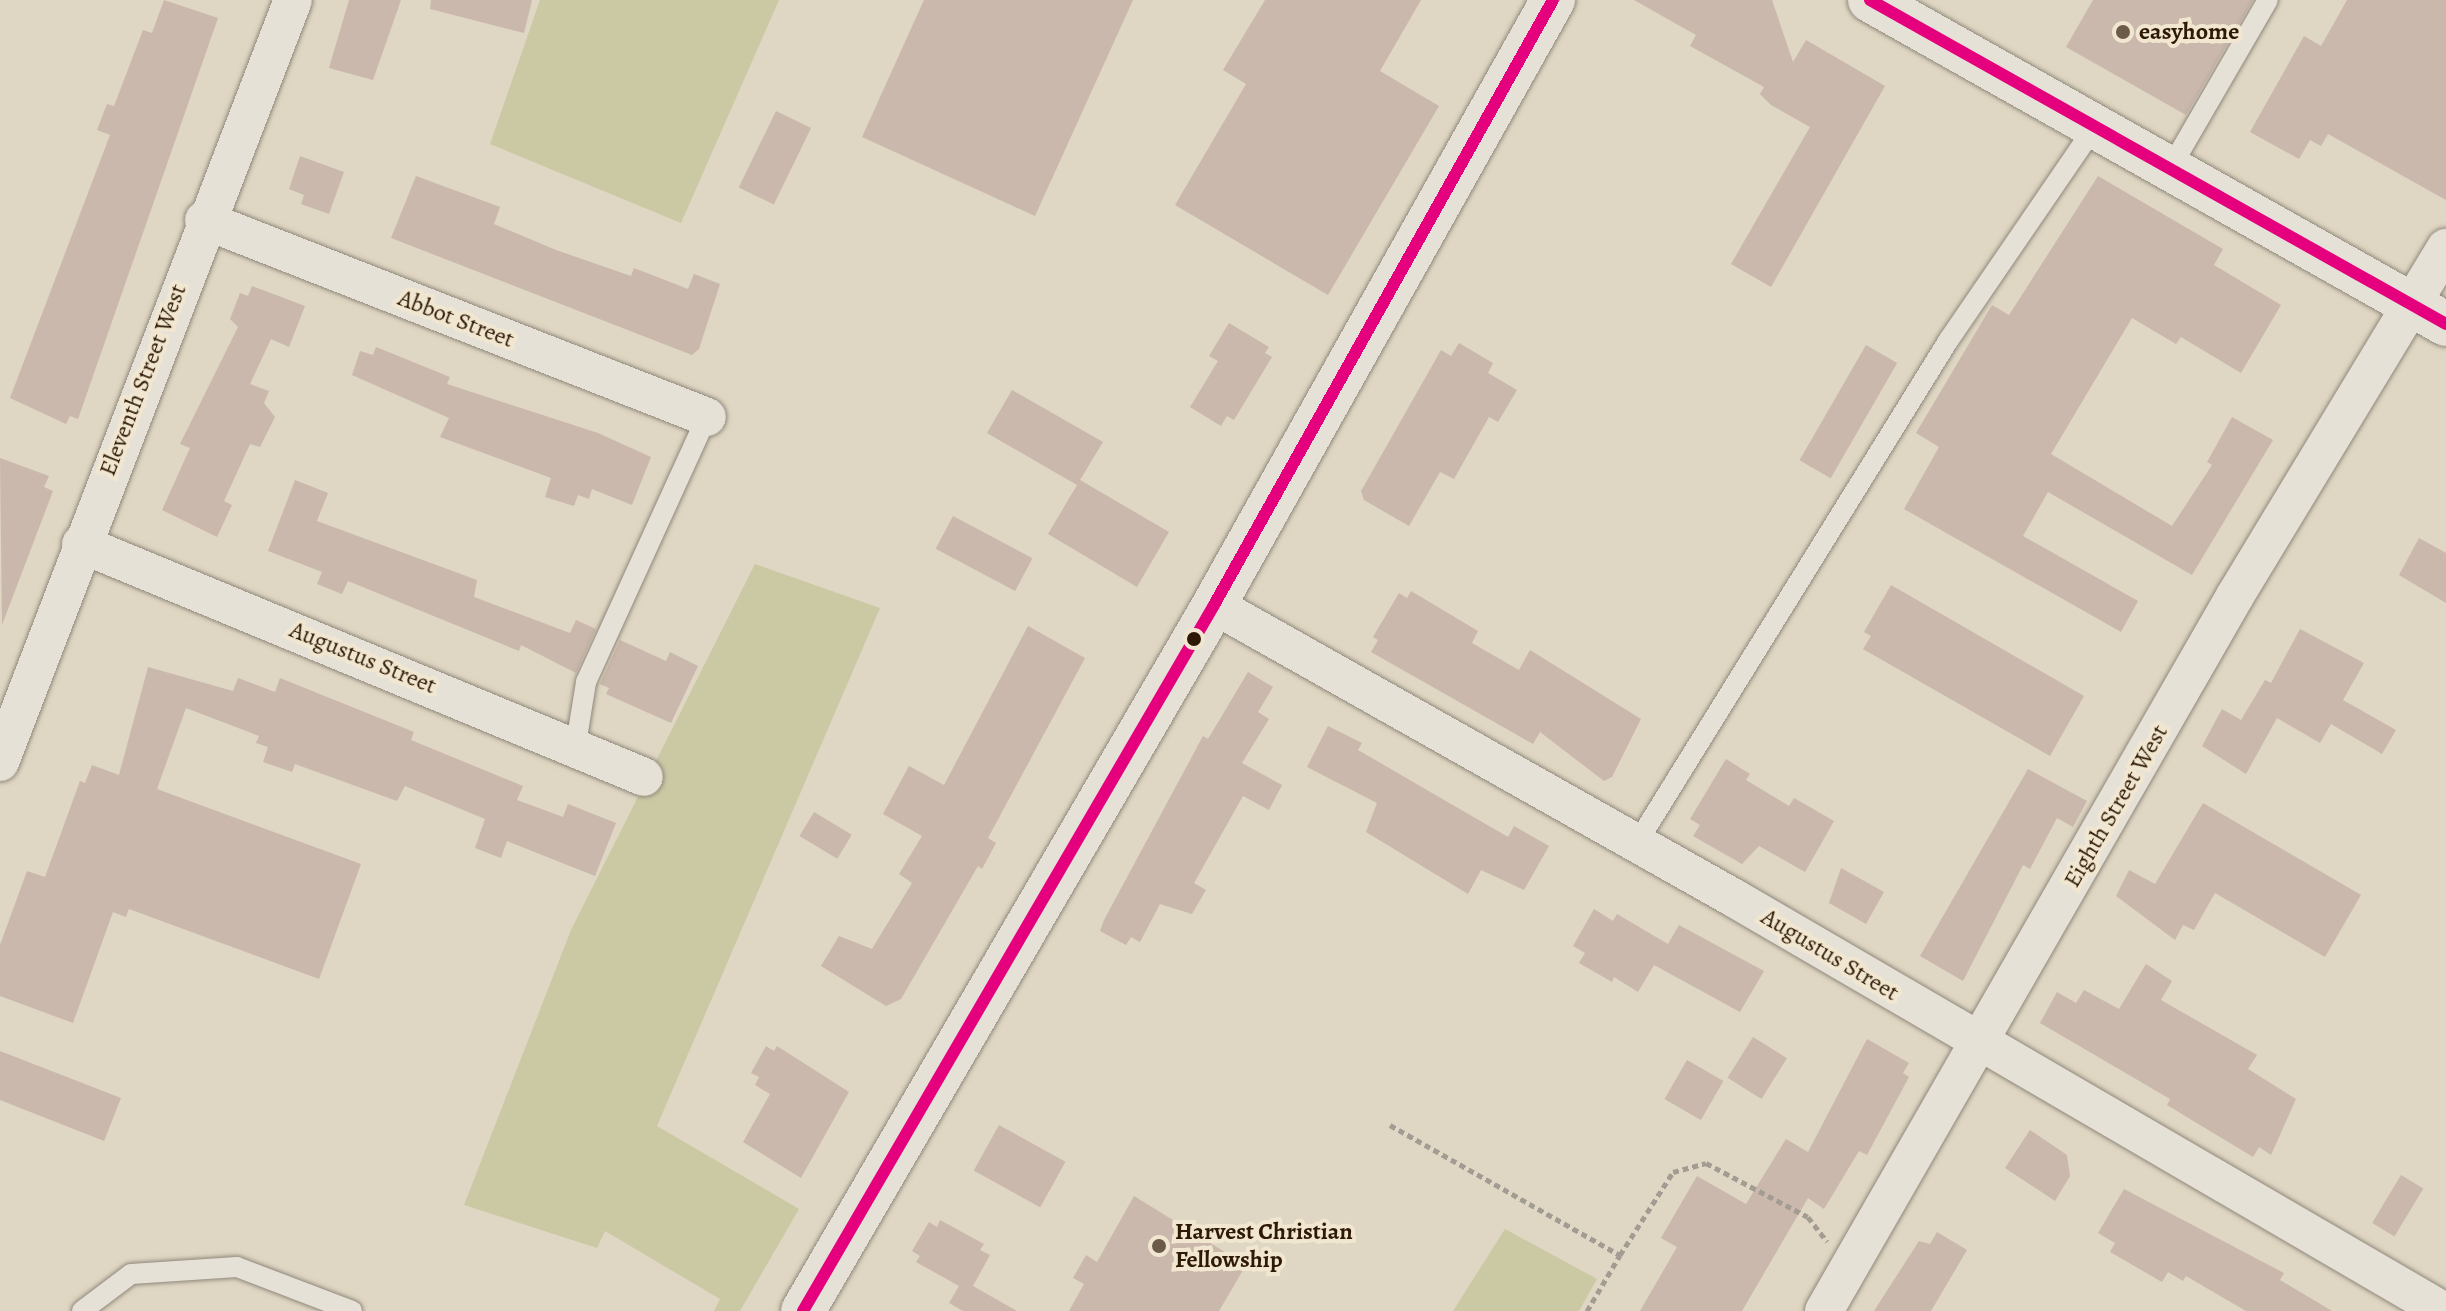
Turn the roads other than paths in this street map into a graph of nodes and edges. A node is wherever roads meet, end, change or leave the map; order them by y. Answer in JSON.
{"nodes":[{"id":1,"x":293,"y":0,"type":"edge"},
{"id":2,"x":1553,"y":0,"type":"edge"},
{"id":3,"x":1870,"y":0,"type":"edge"},
{"id":4,"x":2268,"y":0,"type":"edge"},
{"id":5,"x":2095,"y":126,"type":"junction"},
{"id":6,"x":2171,"y":167,"type":"junction"},
{"id":7,"x":204,"y":220,"type":"junction"},
{"id":8,"x":2446,"y":248,"type":"edge"},
{"id":9,"x":2430,"y":314,"type":"edge"},
{"id":10,"x":707,"y":417,"type":"joint"},
{"id":11,"x":81,"y":544,"type":"junction"},
{"id":12,"x":1214,"y":605,"type":"junction"},
{"id":13,"x":576,"y":744,"type":"junction"},
{"id":14,"x":0,"y":762,"type":"edge"},
{"id":15,"x":644,"y":777,"type":"dead end"},
{"id":16,"x":1637,"y":843,"type":"junction"},
{"id":17,"x":1980,"y":1045,"type":"junction"},
{"id":18,"x":82,"y":1311,"type":"edge"},
{"id":19,"x":352,"y":1311,"type":"edge"},
{"id":20,"x":803,"y":1311,"type":"edge"},
{"id":21,"x":1824,"y":1311,"type":"edge"},
{"id":22,"x":2443,"y":1311,"type":"edge"}],
"edges":[{"from":1,"to":7,"type":"street","name":"Eleventh Street West"},
{"from":2,"to":12,"type":"main road"},
{"from":3,"to":5,"type":"main road"},
{"from":4,"to":6,"type":"lane"},
{"from":5,"to":6,"type":"main road"},
{"from":5,"to":16,"type":"lane"},
{"from":6,"to":9,"type":"main road"},
{"from":7,"to":10,"type":"street","name":"Abbot Street"},
{"from":7,"to":11,"type":"street","name":"Eleventh Street West"},
{"from":8,"to":9,"type":"street","name":"Eighth Street West"},
{"from":9,"to":17,"type":"street","name":"Eighth Street West"},
{"from":10,"to":13,"type":"lane"},
{"from":11,"to":13,"type":"street","name":"Augustus Street"},
{"from":11,"to":14,"type":"street","name":"Eleventh Street West"},
{"from":12,"to":16,"type":"street","name":"Augustus Street"},
{"from":12,"to":20,"type":"main road"},
{"from":13,"to":15,"type":"street","name":"Augustus Street"},
{"from":16,"to":17,"type":"street","name":"Augustus Street"},
{"from":17,"to":21,"type":"street","name":"Eighth Street West"},
{"from":17,"to":22,"type":"street","name":"Augustus Street"},
{"from":18,"to":19,"type":"lane"}]}
